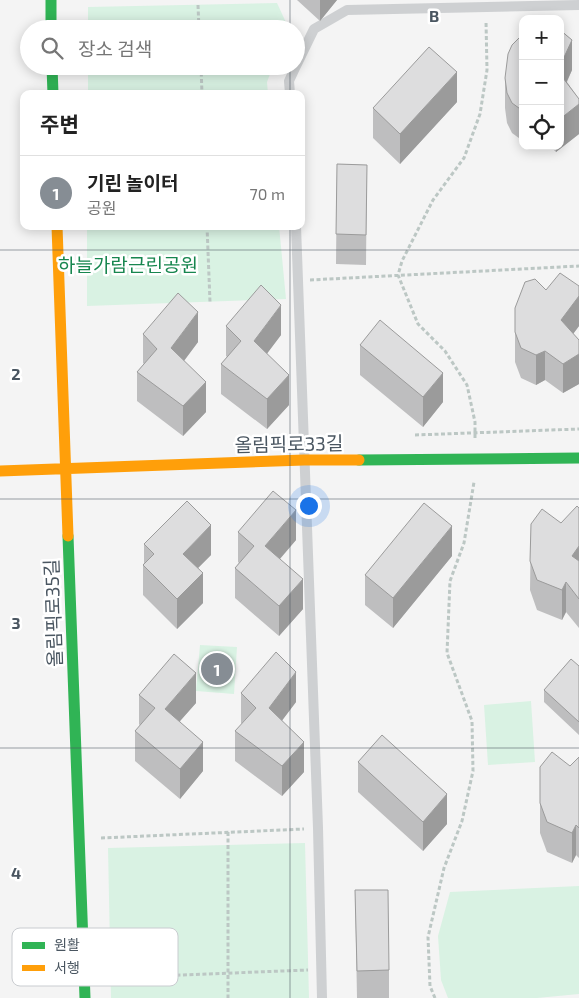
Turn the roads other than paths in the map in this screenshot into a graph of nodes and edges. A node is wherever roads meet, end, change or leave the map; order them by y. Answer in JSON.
{"nodes":[{"id":1,"x":51,"y":0,"type":"edge"},
{"id":2,"x":579,"y":5,"type":"edge"},
{"id":3,"x":51,"y":20,"type":"edge"},
{"id":4,"x":305,"y":48,"type":"edge"},
{"id":5,"x":52,"y":75,"type":"edge"},
{"id":6,"x":292,"y":75,"type":"edge"},
{"id":7,"x":53,"y":90,"type":"edge"},
{"id":8,"x":290,"y":90,"type":"edge"},
{"id":9,"x":57,"y":230,"type":"edge"},
{"id":10,"x":296,"y":230,"type":"edge"},
{"id":11,"x":579,"y":458,"type":"edge"},
{"id":12,"x":304,"y":460,"type":"junction"},
{"id":13,"x":66,"y":469,"type":"junction"},
{"id":14,"x":0,"y":471,"type":"edge"},
{"id":15,"x":82,"y":928,"type":"edge"},
{"id":16,"x":322,"y":998,"type":"edge"}],
"edges":[{"from":1,"to":3,"type":"street"},
{"from":2,"to":4,"type":"lane"},
{"from":5,"to":7,"type":"street"},
{"from":6,"to":8,"type":"lane"},
{"from":9,"to":13,"type":"street","name":"올림픽로35길"},
{"from":10,"to":12,"type":"lane"},
{"from":11,"to":12,"type":"street","name":"올림픽로33길"},
{"from":12,"to":13,"type":"street","name":"올림픽로33길"},
{"from":12,"to":16,"type":"lane"},
{"from":13,"to":14,"type":"street","name":"올림픽로33길"},
{"from":13,"to":15,"type":"street","name":"올림픽로35길"}]}
